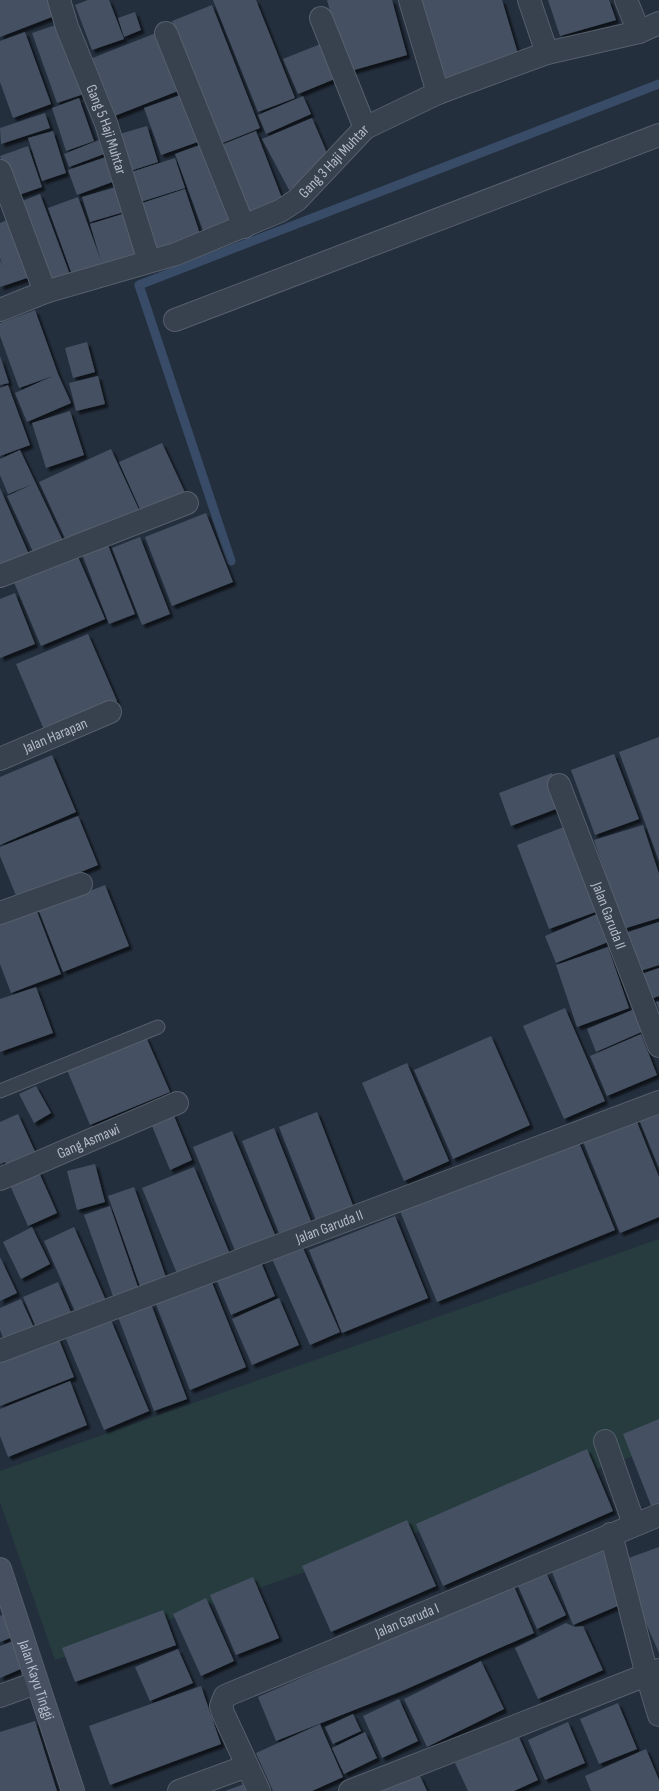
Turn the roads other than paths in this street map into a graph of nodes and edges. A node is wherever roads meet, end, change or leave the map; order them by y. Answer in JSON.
{"nodes":[{"id":1,"x":59,"y":0,"type":"edge"},
{"id":2,"x":410,"y":0,"type":"edge"},
{"id":3,"x":529,"y":0,"type":"edge"},
{"id":4,"x":626,"y":0,"type":"edge"},
{"id":5,"x":321,"y":18,"type":"dead end"},
{"id":6,"x":659,"y":23,"type":"edge"},
{"id":7,"x":639,"y":32,"type":"junction"},
{"id":8,"x":166,"y":33,"type":"dead end"},
{"id":9,"x":547,"y":53,"type":"junction"},
{"id":10,"x":438,"y":93,"type":"junction"},
{"id":11,"x":365,"y":128,"type":"junction"},
{"id":12,"x":659,"y":135,"type":"edge"},
{"id":13,"x":0,"y":172,"type":"edge"},
{"id":14,"x":244,"y":227,"type":"junction"},
{"id":15,"x":149,"y":261,"type":"junction"},
{"id":16,"x":45,"y":292,"type":"junction"},
{"id":17,"x":0,"y":310,"type":"edge"},
{"id":18,"x":175,"y":320,"type":"dead end"},
{"id":19,"x":186,"y":503,"type":"dead end"},
{"id":20,"x":0,"y":576,"type":"edge"},
{"id":21,"x":110,"y":712,"type":"dead end"},
{"id":22,"x":0,"y":759,"type":"edge"},
{"id":23,"x":559,"y":785,"type":"dead end"},
{"id":24,"x":81,"y":884,"type":"dead end"},
{"id":25,"x":0,"y":913,"type":"edge"},
{"id":26,"x":158,"y":1027,"type":"dead end"},
{"id":27,"x":659,"y":1046,"type":"edge"},
{"id":28,"x":0,"y":1091,"type":"edge"},
{"id":29,"x":659,"y":1102,"type":"edge"},
{"id":30,"x":177,"y":1103,"type":"dead end"},
{"id":31,"x":0,"y":1178,"type":"edge"},
{"id":32,"x":0,"y":1351,"type":"edge"},
{"id":33,"x":605,"y":1441,"type":"dead end"},
{"id":34,"x":659,"y":1515,"type":"edge"},
{"id":35,"x":634,"y":1524,"type":"junction"},
{"id":36,"x":611,"y":1534,"type":"junction"},
{"id":37,"x":0,"y":1569,"type":"edge"},
{"id":38,"x":653,"y":1673,"type":"edge"},
{"id":39,"x":36,"y":1683,"type":"junction"},
{"id":40,"x":0,"y":1696,"type":"edge"},
{"id":41,"x":659,"y":1715,"type":"edge"},
{"id":42,"x":247,"y":1766,"type":"junction"},
{"id":43,"x":73,"y":1791,"type":"edge"},
{"id":44,"x":179,"y":1791,"type":"edge"},
{"id":45,"x":259,"y":1791,"type":"edge"},
{"id":46,"x":350,"y":1791,"type":"edge"}],
"edges":[{"from":1,"to":15,"type":"street","name":"Gang 5 Haji Muhtar"},
{"from":2,"to":10,"type":"street"},
{"from":3,"to":9,"type":"street"},
{"from":4,"to":7,"type":"street"},
{"from":5,"to":11,"type":"street"},
{"from":6,"to":7,"type":"street","name":"Gang 3 Haji Muhtar"},
{"from":7,"to":9,"type":"street","name":"Gang 3 Haji Muhtar"},
{"from":8,"to":14,"type":"street"},
{"from":9,"to":10,"type":"street","name":"Gang 3 Haji Muhtar"},
{"from":10,"to":11,"type":"street","name":"Gang 3 Haji Muhtar"},
{"from":11,"to":14,"type":"street","name":"Gang 3 Haji Muhtar"},
{"from":12,"to":18,"type":"street"},
{"from":13,"to":16,"type":"street"},
{"from":14,"to":15,"type":"street","name":"Gang 3 Haji Muhtar"},
{"from":15,"to":16,"type":"street","name":"Gang 3 Haji Muhtar"},
{"from":16,"to":17,"type":"street","name":"Gang 3 Haji Muhtar"},
{"from":19,"to":20,"type":"street"},
{"from":21,"to":22,"type":"street","name":"Jalan Harapan"},
{"from":23,"to":27,"type":"street","name":"Jalan Garuda II"},
{"from":24,"to":25,"type":"street"},
{"from":26,"to":28,"type":"lane"},
{"from":29,"to":32,"type":"street","name":"Jalan Garuda II"},
{"from":30,"to":31,"type":"street","name":"Gang Asmawi"},
{"from":33,"to":35,"type":"street"},
{"from":34,"to":35,"type":"street","name":"Jalan Garuda I"},
{"from":35,"to":36,"type":"street","name":"Jalan Garuda I"},
{"from":36,"to":38,"type":"street"},
{"from":36,"to":42,"type":"street","name":"Jalan Garuda I"},
{"from":37,"to":39,"type":"street","name":"Jalan Kayu Tinggi"},
{"from":38,"to":41,"type":"street"},
{"from":38,"to":46,"type":"street"},
{"from":39,"to":40,"type":"street"},
{"from":39,"to":43,"type":"street","name":"Jalan Kayu Tinggi"},
{"from":42,"to":44,"type":"street"},
{"from":42,"to":45,"type":"street","name":"Jalan Garuda I"}]}
